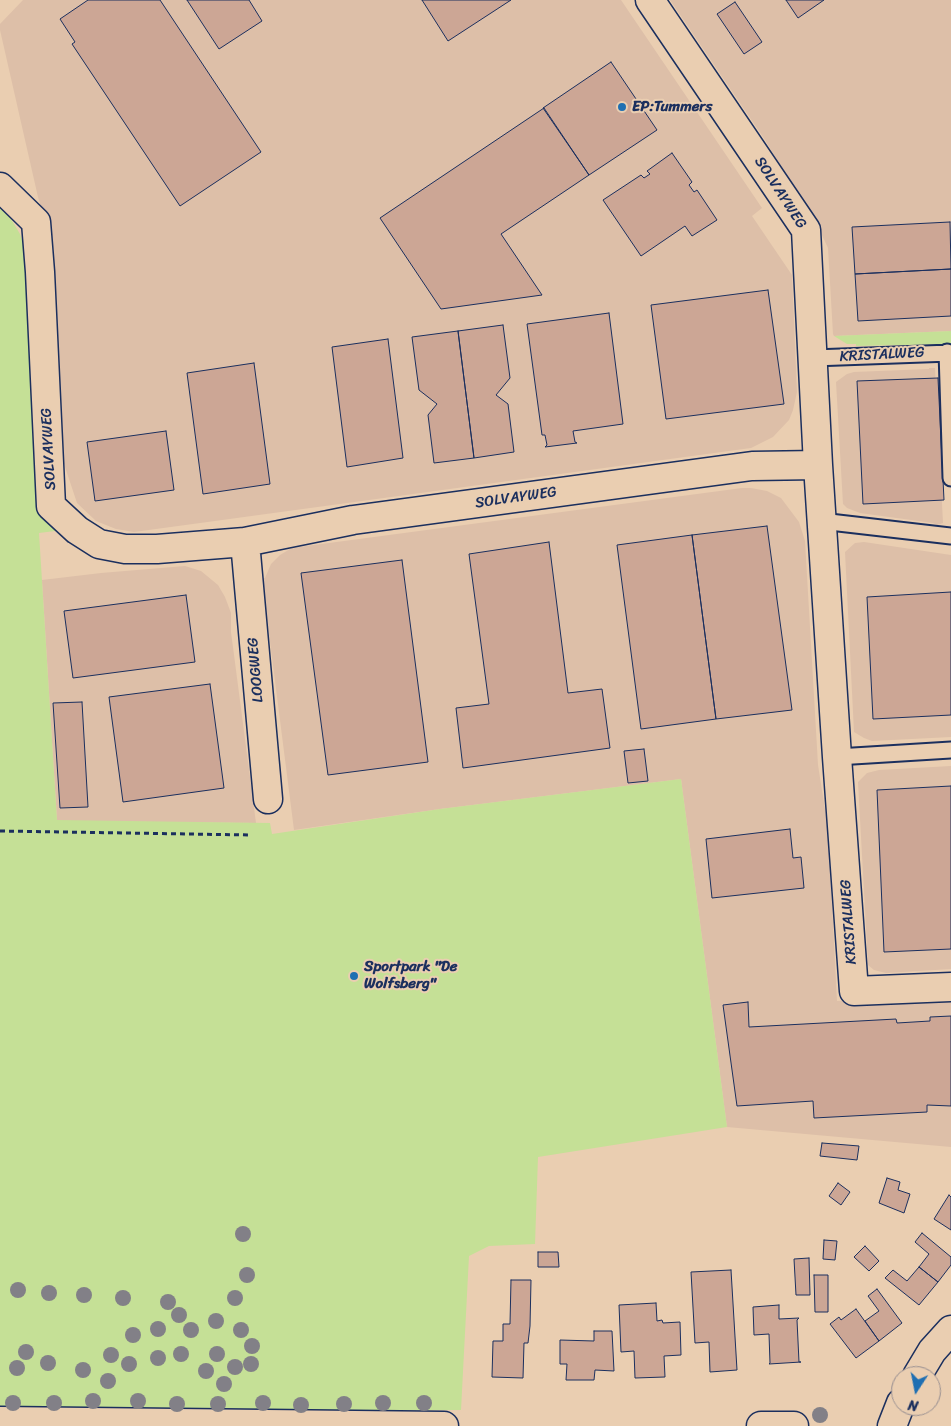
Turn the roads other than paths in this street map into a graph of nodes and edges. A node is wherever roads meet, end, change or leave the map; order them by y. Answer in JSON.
{"nodes":[{"id":1,"x":650,"y":0,"type":"edge"},
{"id":2,"x":0,"y":187,"type":"edge"},
{"id":3,"x":949,"y":352,"type":"edge"},
{"id":4,"x":813,"y":358,"type":"junction"},
{"id":5,"x":818,"y":465,"type":"junction"},
{"id":6,"x":951,"y":478,"type":"edge"},
{"id":7,"x":821,"y":521,"type":"junction"},
{"id":8,"x":951,"y":536,"type":"edge"},
{"id":9,"x":245,"y":542,"type":"junction"},
{"id":10,"x":951,"y":750,"type":"edge"},
{"id":11,"x":837,"y":756,"type":"junction"},
{"id":12,"x":268,"y":799,"type":"dead end"},
{"id":13,"x":951,"y":987,"type":"edge"},
{"id":14,"x":951,"y":1330,"type":"edge"},
{"id":15,"x":923,"y":1366,"type":"edge"},
{"id":16,"x":0,"y":1421,"type":"edge"},
{"id":17,"x":444,"y":1426,"type":"edge"},
{"id":18,"x":761,"y":1426,"type":"edge"},
{"id":19,"x":794,"y":1426,"type":"edge"}],
"edges":[{"from":1,"to":4,"type":"street","name":"SOLVAYWEG"},
{"from":2,"to":9,"type":"street","name":"SOLVAYWEG"},
{"from":3,"to":4,"type":"lane","name":"KRISTALWEG"},
{"from":3,"to":6,"type":"lane"},
{"from":4,"to":5,"type":"street","name":"SOLVAYWEG"},
{"from":5,"to":7,"type":"street","name":"KRISTALWEG"},
{"from":5,"to":9,"type":"street","name":"SOLVAYWEG"},
{"from":7,"to":8,"type":"lane"},
{"from":7,"to":11,"type":"street","name":"KRISTALWEG"},
{"from":9,"to":12,"type":"street","name":"LOOGWEG"},
{"from":10,"to":11,"type":"lane"},
{"from":11,"to":13,"type":"street","name":"KRISTALWEG"},
{"from":14,"to":15,"type":"street"},
{"from":16,"to":17,"type":"street"},
{"from":18,"to":19,"type":"street"}]}
